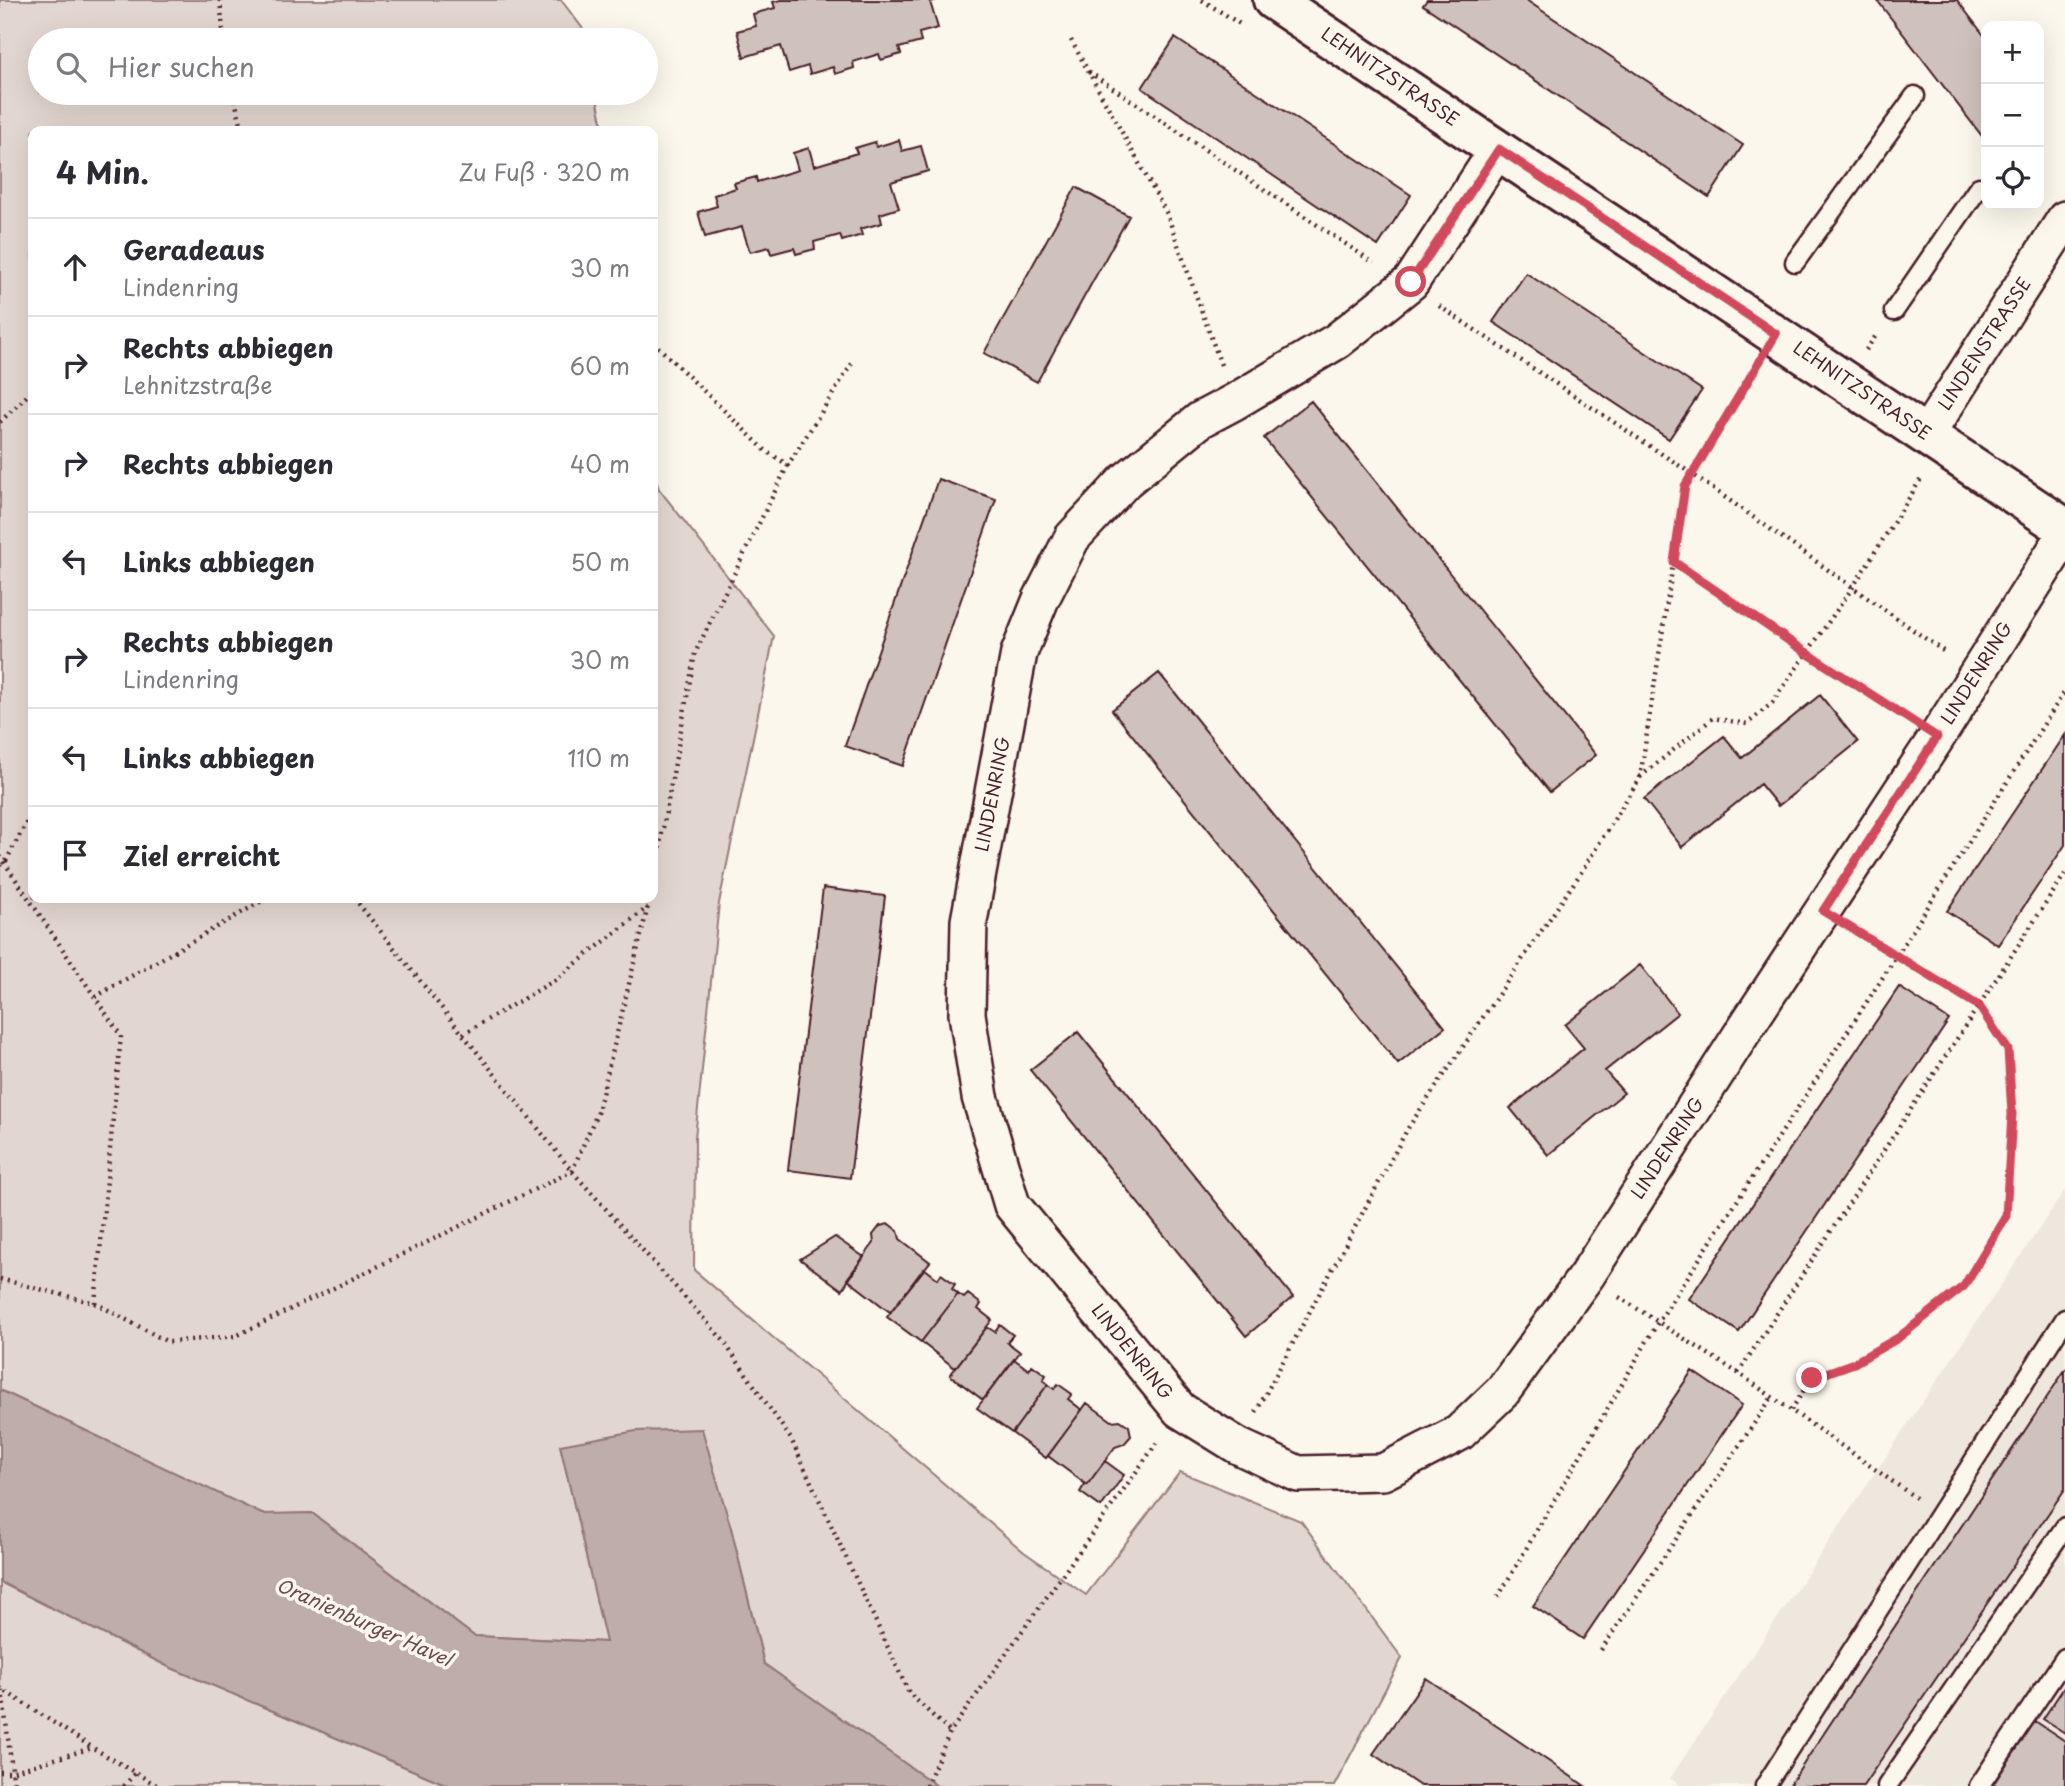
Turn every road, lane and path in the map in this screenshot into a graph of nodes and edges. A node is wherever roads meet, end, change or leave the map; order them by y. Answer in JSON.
{"nodes":[{"id":1,"x":220,"y":0,"type":"edge"},
{"id":2,"x":1273,"y":0,"type":"edge"},
{"id":3,"x":223,"y":28,"type":"edge"},
{"id":4,"x":1071,"y":40,"type":"dead end"},
{"id":5,"x":1915,"y":96,"type":"dead end"},
{"id":6,"x":236,"y":105,"type":"edge"},
{"id":7,"x":242,"y":126,"type":"edge"},
{"id":8,"x":1499,"y":149,"type":"junction"},
{"id":9,"x":1979,"y":187,"type":"dead end"},
{"id":10,"x":2065,"y":219,"type":"edge"},
{"id":11,"x":1795,"y":262,"type":"dead end"},
{"id":12,"x":1894,"y":311,"type":"joint"},
{"id":13,"x":1776,"y":334,"type":"junction"},
{"id":14,"x":658,"y":347,"type":"edge"},
{"id":15,"x":853,"y":362,"type":"dead end"},
{"id":16,"x":1844,"y":379,"type":"junction"},
{"id":17,"x":28,"y":395,"type":"edge"},
{"id":18,"x":1234,"y":402,"type":"junction"},
{"id":19,"x":0,"y":422,"type":"edge"},
{"id":20,"x":1927,"y":452,"type":"junction"},
{"id":21,"x":788,"y":465,"type":"junction"},
{"id":22,"x":1692,"y":474,"type":"junction"},
{"id":23,"x":2065,"y":528,"type":"edge"},
{"id":24,"x":2065,"y":535,"type":"edge"},
{"id":25,"x":1674,"y":562,"type":"junction"},
{"id":26,"x":1853,"y":587,"type":"junction"},
{"id":27,"x":1807,"y":653,"type":"junction"},
{"id":28,"x":1976,"y":674,"type":"junction"},
{"id":29,"x":2065,"y":691,"type":"edge"},
{"id":30,"x":1937,"y":737,"type":"junction"},
{"id":31,"x":1640,"y":778,"type":"junction"},
{"id":32,"x":28,"y":820,"type":"edge"},
{"id":33,"x":0,"y":856,"type":"edge"},
{"id":34,"x":658,"y":856,"type":"edge"},
{"id":35,"x":6,"y":862,"type":"junction"},
{"id":36,"x":0,"y":865,"type":"edge"},
{"id":37,"x":2065,"y":874,"type":"edge"},
{"id":38,"x":28,"y":895,"type":"edge"},
{"id":39,"x":33,"y":903,"type":"edge"},
{"id":40,"x":258,"y":903,"type":"edge"},
{"id":41,"x":358,"y":903,"type":"edge"},
{"id":42,"x":649,"y":903,"type":"edge"},
{"id":43,"x":649,"y":906,"type":"junction"},
{"id":44,"x":1823,"y":911,"type":"junction"},
{"id":45,"x":1896,"y":957,"type":"junction"},
{"id":46,"x":95,"y":997,"type":"junction"},
{"id":47,"x":1979,"y":1006,"type":"junction"},
{"id":48,"x":463,"y":1034,"type":"junction"},
{"id":49,"x":572,"y":1171,"type":"junction"},
{"id":50,"x":1587,"y":1275,"type":"junction"},
{"id":51,"x":0,"y":1279,"type":"edge"},
{"id":52,"x":95,"y":1303,"type":"junction"},
{"id":53,"x":2065,"y":1319,"type":"edge"},
{"id":54,"x":1657,"y":1324,"type":"junction"},
{"id":55,"x":1738,"y":1373,"type":"junction"},
{"id":56,"x":1772,"y":1397,"type":"junction"},
{"id":57,"x":1180,"y":1410,"type":"junction"},
{"id":58,"x":1791,"y":1410,"type":"junction"},
{"id":59,"x":1238,"y":1447,"type":"junction"},
{"id":60,"x":1939,"y":1515,"type":"junction"},
{"id":61,"x":2065,"y":1527,"type":"edge"},
{"id":62,"x":1498,"y":1597,"type":"dead end"},
{"id":63,"x":1601,"y":1650,"type":"dead end"},
{"id":64,"x":2065,"y":1658,"type":"edge"},
{"id":65,"x":1,"y":1688,"type":"edge"},
{"id":66,"x":950,"y":1732,"type":"junction"},
{"id":67,"x":93,"y":1748,"type":"junction"},
{"id":68,"x":0,"y":1772,"type":"edge"},
{"id":69,"x":11,"y":1772,"type":"junction"},
{"id":70,"x":135,"y":1773,"type":"junction"},
{"id":71,"x":14,"y":1786,"type":"edge"},
{"id":72,"x":124,"y":1786,"type":"edge"},
{"id":73,"x":158,"y":1786,"type":"edge"},
{"id":74,"x":926,"y":1786,"type":"edge"},
{"id":75,"x":1765,"y":1786,"type":"edge"},
{"id":76,"x":1887,"y":1786,"type":"edge"},
{"id":77,"x":1979,"y":1786,"type":"edge"}],
"edges":[{"from":1,"to":3,"type":"path"},
{"from":2,"to":8,"type":"main road","name":"LEHNITZSTRASSE"},
{"from":4,"to":18,"type":"path"},
{"from":5,"to":11,"type":"lane"},
{"from":6,"to":7,"type":"path"},
{"from":8,"to":13,"type":"main road","name":"LEHNITZSTRASSE"},
{"from":8,"to":18,"type":"street","name":"LINDENRING"},
{"from":9,"to":12,"type":"lane"},
{"from":10,"to":20,"type":"street","name":"LINDENSTRASSE"},
{"from":12,"to":16,"type":"path"},
{"from":13,"to":16,"type":"main road","name":"LEHNITZSTRASSE"},
{"from":13,"to":22,"type":"path"},
{"from":14,"to":21,"type":"path"},
{"from":15,"to":21,"type":"path"},
{"from":16,"to":20,"type":"main road","name":"LEHNITZSTRASSE"},
{"from":17,"to":19,"type":"path"},
{"from":18,"to":57,"type":"street","name":"LINDENRING"},
{"from":20,"to":23,"type":"main road","name":"LEHNITZSTRASSE"},
{"from":20,"to":26,"type":"path"},
{"from":21,"to":34,"type":"path"},
{"from":22,"to":25,"type":"path"},
{"from":22,"to":26,"type":"path"},
{"from":24,"to":28,"type":"street","name":"LINDENRING"},
{"from":25,"to":27,"type":"path"},
{"from":25,"to":31,"type":"path"},
{"from":26,"to":27,"type":"path"},
{"from":26,"to":28,"type":"path"},
{"from":27,"to":30,"type":"path"},
{"from":27,"to":31,"type":"path"},
{"from":28,"to":30,"type":"street","name":"LINDENRING"},
{"from":29,"to":45,"type":"path"},
{"from":30,"to":44,"type":"street","name":"LINDENRING"},
{"from":31,"to":59,"type":"path"},
{"from":32,"to":35,"type":"path"},
{"from":33,"to":35,"type":"path"},
{"from":35,"to":36,"type":"path"},
{"from":35,"to":38,"type":"path"},
{"from":37,"to":47,"type":"path"},
{"from":39,"to":46,"type":"path"},
{"from":40,"to":46,"type":"path"},
{"from":41,"to":48,"type":"path"},
{"from":42,"to":43,"type":"path"},
{"from":43,"to":48,"type":"path"},
{"from":43,"to":49,"type":"path"},
{"from":44,"to":45,"type":"path"},
{"from":44,"to":50,"type":"street","name":"LINDENRING"},
{"from":45,"to":47,"type":"path"},
{"from":45,"to":54,"type":"path"},
{"from":46,"to":52,"type":"path"},
{"from":47,"to":55,"type":"path"},
{"from":47,"to":58,"type":"path"},
{"from":48,"to":49,"type":"path"},
{"from":49,"to":52,"type":"path"},
{"from":49,"to":66,"type":"path"},
{"from":50,"to":54,"type":"path"},
{"from":50,"to":59,"type":"street","name":"LINDENRING"},
{"from":51,"to":52,"type":"path"},
{"from":53,"to":60,"type":"lane"},
{"from":54,"to":55,"type":"path"},
{"from":54,"to":62,"type":"path"},
{"from":55,"to":56,"type":"path"},
{"from":56,"to":58,"type":"path"},
{"from":56,"to":63,"type":"path"},
{"from":57,"to":59,"type":"street","name":"LINDENRING"},
{"from":57,"to":66,"type":"path"},
{"from":58,"to":60,"type":"path"},
{"from":60,"to":75,"type":"lane"},
{"from":61,"to":76,"type":"lane"},
{"from":64,"to":77,"type":"lane"},
{"from":65,"to":67,"type":"path"},
{"from":65,"to":69,"type":"path"},
{"from":66,"to":74,"type":"path"},
{"from":67,"to":69,"type":"path"},
{"from":67,"to":70,"type":"path"},
{"from":68,"to":69,"type":"path"},
{"from":69,"to":71,"type":"path"},
{"from":70,"to":72,"type":"path"},
{"from":70,"to":73,"type":"path"}]}
